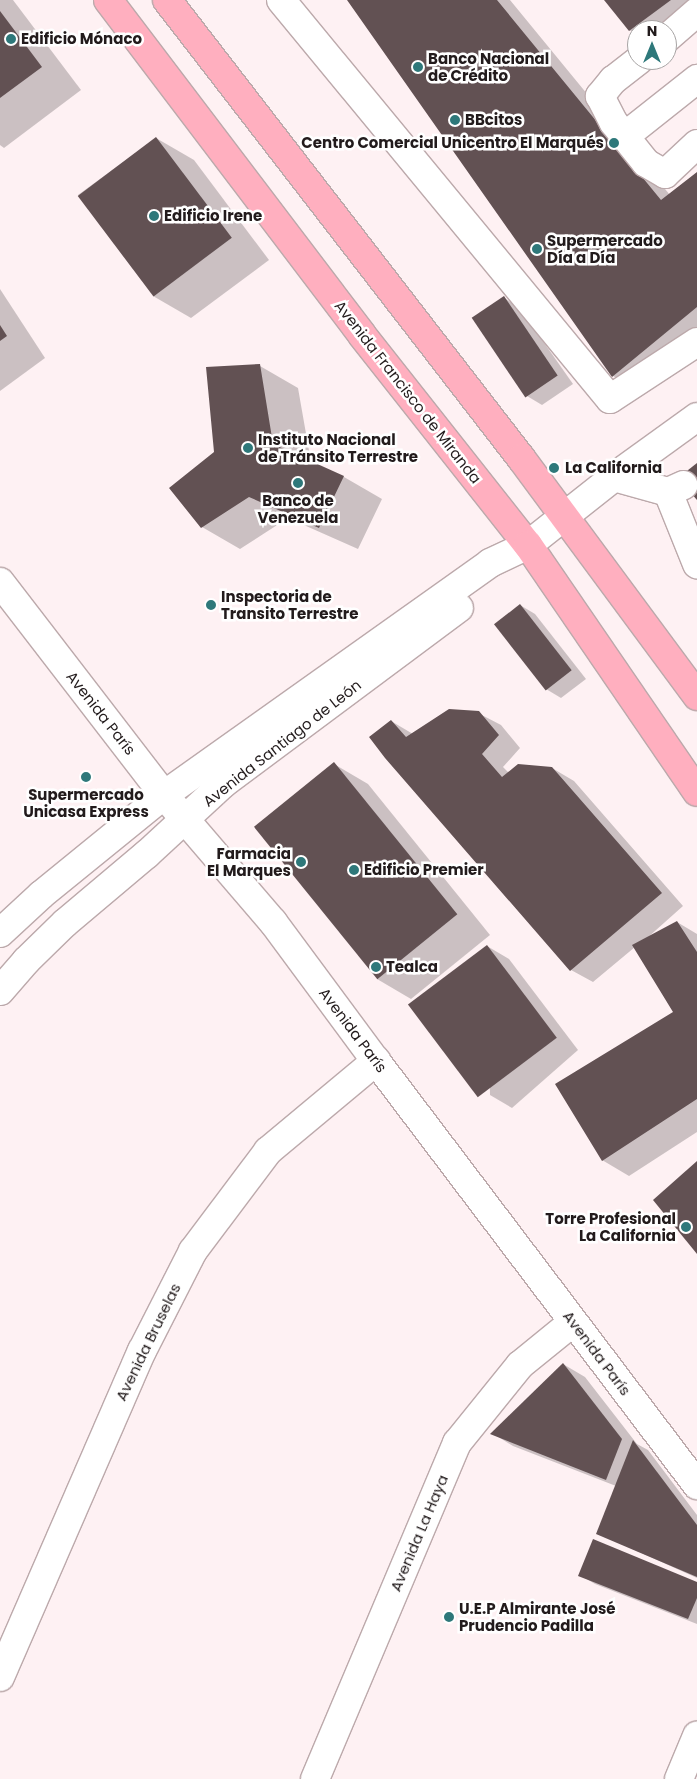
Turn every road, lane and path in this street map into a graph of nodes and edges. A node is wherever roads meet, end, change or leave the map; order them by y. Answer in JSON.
{"nodes":[{"id":1,"x":108,"y":0,"type":"edge"},
{"id":2,"x":167,"y":0,"type":"edge"},
{"id":3,"x":281,"y":0,"type":"edge"},
{"id":4,"x":697,"y":12,"type":"edge"},
{"id":5,"x":677,"y":29,"type":"edge"},
{"id":6,"x":627,"y":69,"type":"edge"},
{"id":7,"x":697,"y":79,"type":"edge"},
{"id":8,"x":625,"y":136,"type":"junction"},
{"id":9,"x":697,"y":144,"type":"edge"},
{"id":10,"x":697,"y":342,"type":"edge"},
{"id":11,"x":697,"y":417,"type":"edge"},
{"id":12,"x":614,"y":477,"type":"junction"},
{"id":13,"x":565,"y":518,"type":"junction"},
{"id":14,"x":528,"y":545,"type":"junction"},
{"id":15,"x":697,"y":564,"type":"edge"},
{"id":16,"x":0,"y":582,"type":"edge"},
{"id":17,"x":697,"y":696,"type":"edge"},
{"id":18,"x":697,"y":792,"type":"edge"},
{"id":19,"x":164,"y":795,"type":"junction"},
{"id":20,"x":184,"y":820,"type":"junction"},
{"id":21,"x":0,"y":933,"type":"edge"},
{"id":22,"x":0,"y":991,"type":"edge"},
{"id":23,"x":376,"y":1061,"type":"junction"},
{"id":24,"x":573,"y":1322,"type":"junction"},
{"id":25,"x":697,"y":1485,"type":"edge"},
{"id":26,"x":0,"y":1677,"type":"edge"},
{"id":27,"x":697,"y":1736,"type":"edge"},
{"id":28,"x":315,"y":1779,"type":"edge"},
{"id":29,"x":678,"y":1779,"type":"edge"}],
"edges":[{"from":1,"to":14,"type":"main road","name":"Avenida Francisco de Miranda"},
{"from":2,"to":13,"type":"main road"},
{"from":3,"to":10,"type":"street"},
{"from":4,"to":5,"type":"street"},
{"from":6,"to":8,"type":"street"},
{"from":7,"to":8,"type":"street"},
{"from":8,"to":9,"type":"street"},
{"from":11,"to":12,"type":"street","name":"Avenida Santiago de León"},
{"from":12,"to":13,"type":"street","name":"Avenida Santiago de León"},
{"from":12,"to":15,"type":"street"},
{"from":13,"to":14,"type":"street","name":"Avenida Santiago de León"},
{"from":13,"to":17,"type":"main road"},
{"from":14,"to":18,"type":"main road","name":"Avenida Francisco de Miranda"},
{"from":14,"to":19,"type":"street","name":"Avenida Santiago de León"},
{"from":14,"to":20,"type":"street","name":"Avenida Santiago de León"},
{"from":16,"to":19,"type":"street","name":"Avenida París"},
{"from":19,"to":20,"type":"street","name":"Avenida París"},
{"from":19,"to":21,"type":"street","name":"Avenida Santiago de León"},
{"from":20,"to":22,"type":"street","name":"Avenida Santiago de León"},
{"from":20,"to":23,"type":"street","name":"Avenida París"},
{"from":23,"to":24,"type":"street","name":"Avenida París"},
{"from":23,"to":26,"type":"street","name":"Avenida Bruselas"},
{"from":24,"to":25,"type":"street","name":"Avenida París"},
{"from":24,"to":28,"type":"street","name":"Avenida La Haya"},
{"from":27,"to":29,"type":"street"}]}
